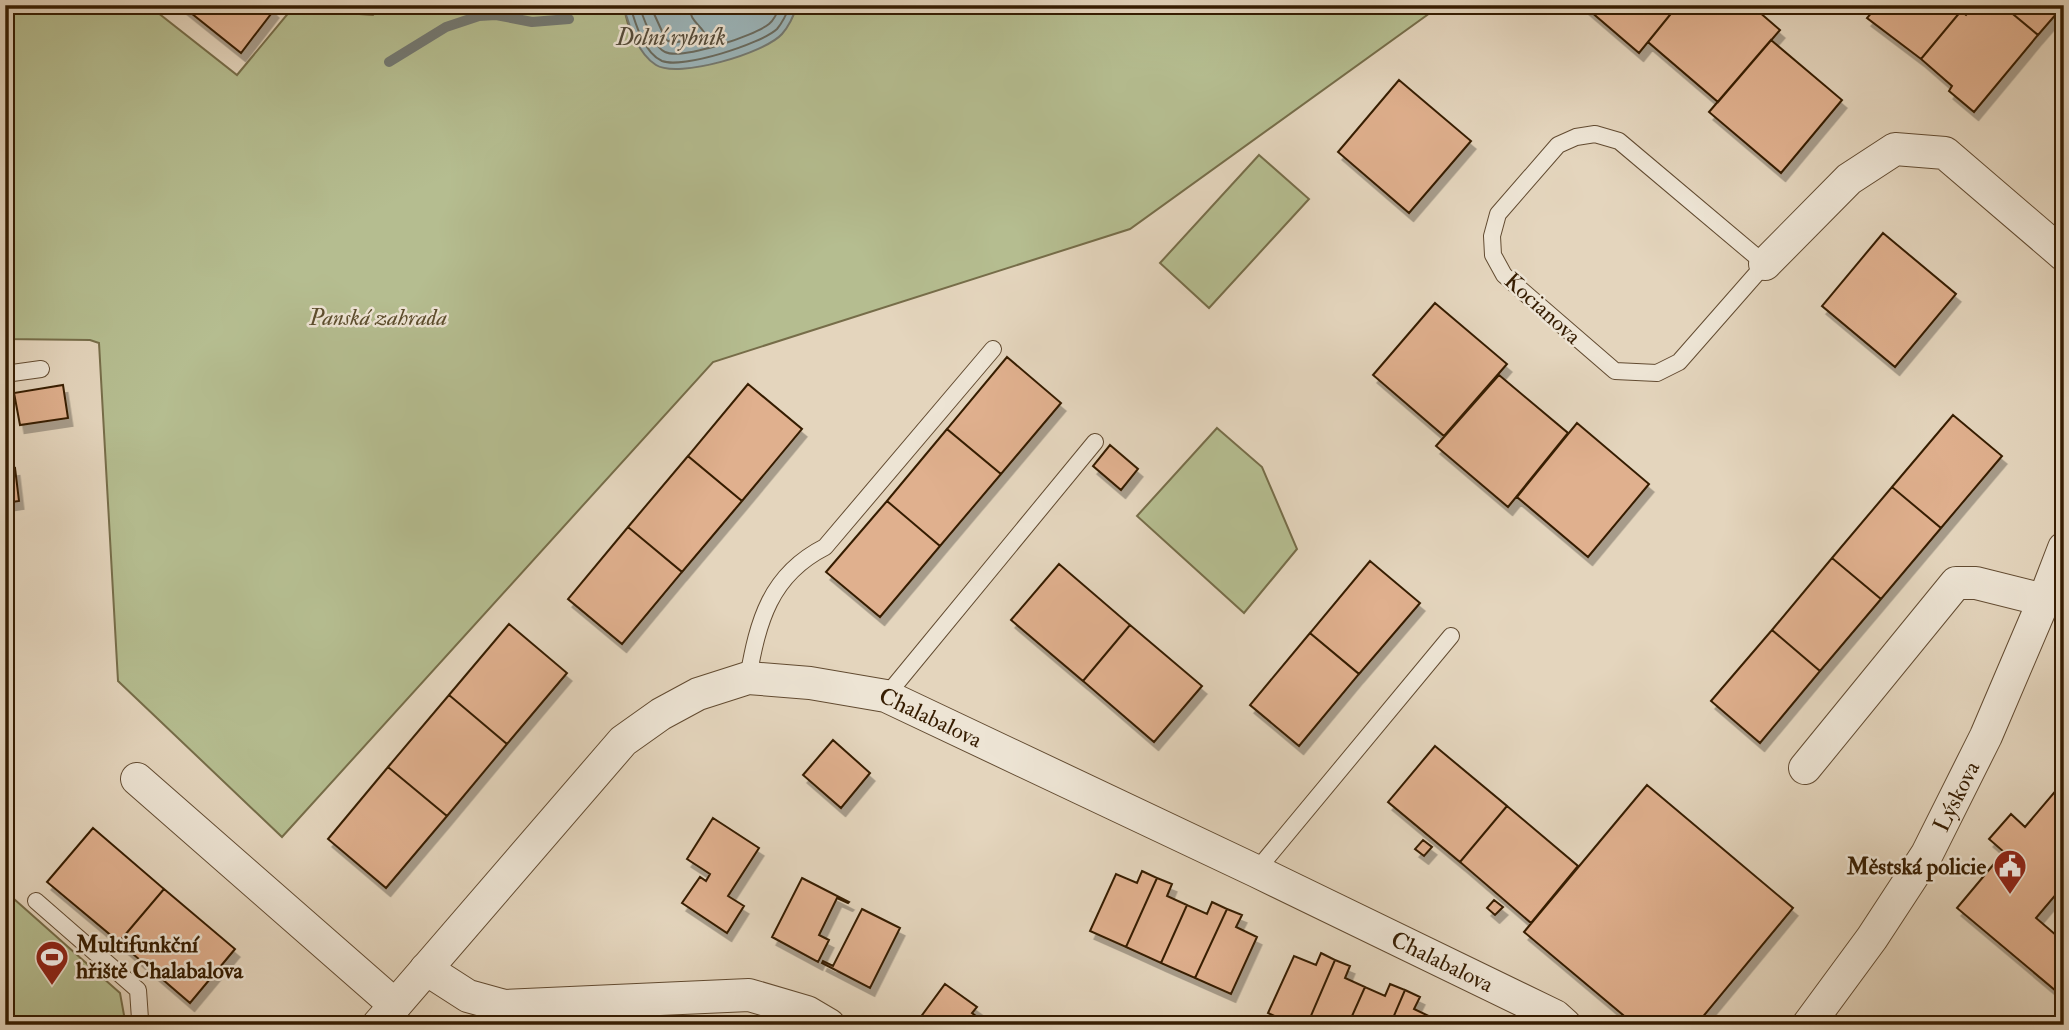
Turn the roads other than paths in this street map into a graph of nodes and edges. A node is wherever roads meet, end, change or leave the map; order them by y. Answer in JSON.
{"nodes":[{"id":1,"x":2064,"y":255,"type":"edge"},
{"id":2,"x":1765,"y":264,"type":"junction"},
{"id":3,"x":993,"y":349,"type":"dead end"},
{"id":4,"x":41,"y":369,"type":"dead end"},
{"id":5,"x":5,"y":374,"type":"edge"},
{"id":6,"x":1094,"y":442,"type":"dead end"},
{"id":7,"x":2064,"y":548,"type":"edge"},
{"id":8,"x":2054,"y":603,"type":"edge"},
{"id":9,"x":1451,"y":636,"type":"dead end"},
{"id":10,"x":748,"y":678,"type":"junction"},
{"id":11,"x":886,"y":696,"type":"junction"},
{"id":12,"x":1805,"y":768,"type":"dead end"},
{"id":13,"x":137,"y":779,"type":"dead end"},
{"id":14,"x":1256,"y":871,"type":"junction"},
{"id":15,"x":36,"y":901,"type":"dead end"},
{"id":16,"x":426,"y":969,"type":"junction"},
{"id":17,"x":386,"y":1015,"type":"edge"},
{"id":18,"x":135,"y":1025,"type":"edge"},
{"id":19,"x":829,"y":1025,"type":"edge"},
{"id":20,"x":1565,"y":1025,"type":"edge"},
{"id":21,"x":1808,"y":1025,"type":"edge"}],
"edges":[{"from":1,"to":2,"type":"street","name":"Kocianova"},
{"from":2,"to":2,"type":"lane","name":"Kocianova"},
{"from":3,"to":10,"type":"lane"},
{"from":4,"to":5,"type":"lane"},
{"from":6,"to":11,"type":"lane"},
{"from":7,"to":8,"type":"street","name":"Lýskova"},
{"from":8,"to":12,"type":"street"},
{"from":8,"to":21,"type":"street","name":"Lýskova"},
{"from":9,"to":14,"type":"lane"},
{"from":10,"to":11,"type":"street","name":"Chalabalova"},
{"from":10,"to":16,"type":"street","name":"Chalabalova"},
{"from":11,"to":14,"type":"street","name":"Chalabalova"},
{"from":13,"to":17,"type":"street"},
{"from":14,"to":20,"type":"street","name":"Chalabalova"},
{"from":15,"to":18,"type":"lane"},
{"from":16,"to":17,"type":"street","name":"Chalabalova"},
{"from":16,"to":19,"type":"street"}]}
